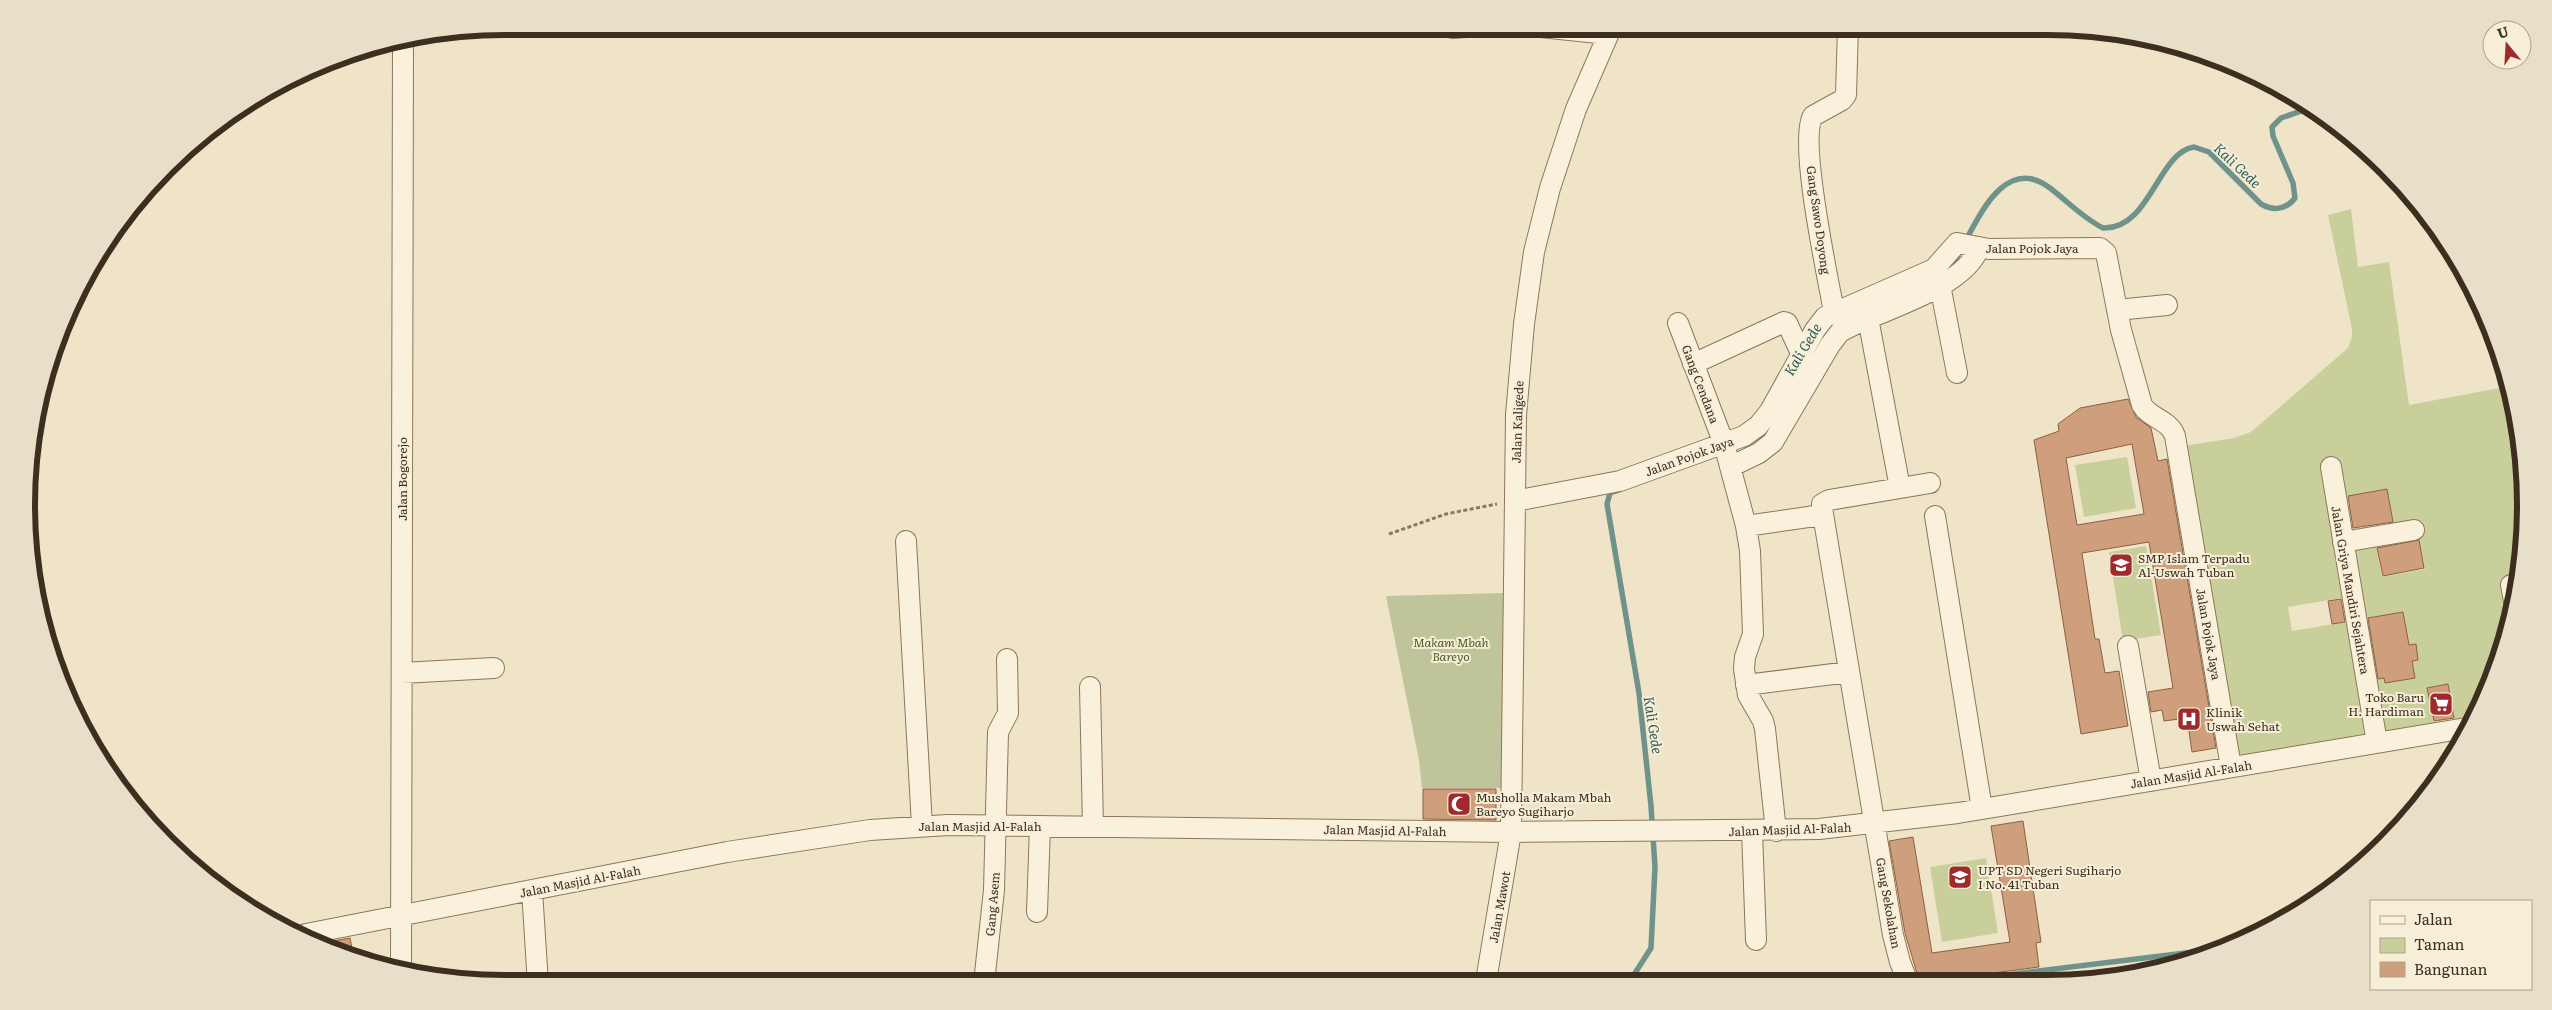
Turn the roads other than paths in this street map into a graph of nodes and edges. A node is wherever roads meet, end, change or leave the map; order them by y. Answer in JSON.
{"nodes":[{"id":1,"x":1608,"y":35,"type":"edge"},
{"id":2,"x":1848,"y":35,"type":"edge"},
{"id":3,"x":403,"y":46,"type":"edge"},
{"id":4,"x":1971,"y":246,"type":"junction"},
{"id":5,"x":1940,"y":285,"type":"junction"},
{"id":6,"x":2166,"y":305,"type":"dead end"},
{"id":7,"x":2117,"y":310,"type":"junction"},
{"id":8,"x":1834,"y":312,"type":"junction"},
{"id":9,"x":1868,"y":318,"type":"junction"},
{"id":10,"x":1678,"y":323,"type":"dead end"},
{"id":11,"x":1802,"y":353,"type":"junction"},
{"id":12,"x":1693,"y":364,"type":"junction"},
{"id":13,"x":1957,"y":373,"type":"dead end"},
{"id":14,"x":1727,"y":455,"type":"junction"},
{"id":15,"x":2331,"y":467,"type":"dead end"},
{"id":16,"x":1930,"y":483,"type":"dead end"},
{"id":17,"x":1900,"y":488,"type":"junction"},
{"id":18,"x":1514,"y":501,"type":"junction"},
{"id":19,"x":1822,"y":515,"type":"junction"},
{"id":20,"x":1935,"y":516,"type":"dead end"},
{"id":21,"x":1746,"y":526,"type":"junction"},
{"id":22,"x":2414,"y":530,"type":"dead end"},
{"id":23,"x":906,"y":541,"type":"dead end"},
{"id":24,"x":2343,"y":542,"type":"junction"},
{"id":25,"x":2128,"y":646,"type":"dead end"},
{"id":26,"x":1007,"y":659,"type":"dead end"},
{"id":27,"x":494,"y":668,"type":"dead end"},
{"id":28,"x":1849,"y":672,"type":"junction"},
{"id":29,"x":402,"y":674,"type":"junction"},
{"id":30,"x":1746,"y":685,"type":"junction"},
{"id":31,"x":1090,"y":687,"type":"dead end"},
{"id":32,"x":2460,"y":729,"type":"edge"},
{"id":33,"x":2377,"y":743,"type":"junction"},
{"id":34,"x":2232,"y":767,"type":"junction"},
{"id":35,"x":2151,"y":781,"type":"junction"},
{"id":36,"x":1982,"y":809,"type":"junction"},
{"id":37,"x":1875,"y":824,"type":"junction"},
{"id":38,"x":996,"y":825,"type":"junction"},
{"id":39,"x":922,"y":826,"type":"junction"},
{"id":40,"x":1040,"y":826,"type":"junction"},
{"id":41,"x":1093,"y":826,"type":"junction"},
{"id":42,"x":1752,"y":831,"type":"junction"},
{"id":43,"x":1776,"y":831,"type":"junction"},
{"id":44,"x":1511,"y":832,"type":"junction"},
{"id":45,"x":532,"y":890,"type":"junction"},
{"id":46,"x":1037,"y":912,"type":"dead end"},
{"id":47,"x":401,"y":915,"type":"junction"},
{"id":48,"x":311,"y":933,"type":"edge"},
{"id":49,"x":1756,"y":940,"type":"dead end"},
{"id":50,"x":401,"y":963,"type":"edge"},
{"id":51,"x":537,"y":975,"type":"edge"},
{"id":52,"x":985,"y":975,"type":"edge"},
{"id":53,"x":1487,"y":975,"type":"edge"},
{"id":54,"x":1905,"y":975,"type":"edge"}],
"edges":[{"from":1,"to":18,"type":"street","name":"Jalan Kaligede"},
{"from":2,"to":8,"type":"street","name":"Gang Sawo Doyong"},
{"from":3,"to":29,"type":"street","name":"Jalan Bogorejo"},
{"from":4,"to":5,"type":"street"},
{"from":4,"to":7,"type":"street","name":"Jalan Pojok Jaya"},
{"from":4,"to":8,"type":"street","name":"Jalan Pojok Jaya"},
{"from":5,"to":9,"type":"street"},
{"from":5,"to":13,"type":"street"},
{"from":6,"to":7,"type":"street"},
{"from":7,"to":34,"type":"street","name":"Jalan Pojok Jaya"},
{"from":8,"to":11,"type":"street","name":"Jalan Pojok Jaya"},
{"from":9,"to":14,"type":"street"},
{"from":9,"to":17,"type":"street"},
{"from":10,"to":12,"type":"street","name":"Gang Cendana"},
{"from":11,"to":12,"type":"street"},
{"from":11,"to":14,"type":"street","name":"Jalan Pojok Jaya"},
{"from":12,"to":14,"type":"street","name":"Gang Cendana"},
{"from":14,"to":18,"type":"street","name":"Jalan Pojok Jaya"},
{"from":14,"to":21,"type":"street","name":"Gang Cendana"},
{"from":15,"to":24,"type":"street","name":"Jalan Griya Mandiri Sejahtera"},
{"from":16,"to":17,"type":"street"},
{"from":17,"to":19,"type":"street"},
{"from":18,"to":44,"type":"street","name":"Jalan Kaligede"},
{"from":19,"to":21,"type":"street"},
{"from":19,"to":28,"type":"street","name":"Gang Sekolahan"},
{"from":20,"to":36,"type":"street"},
{"from":21,"to":30,"type":"street","name":"Gang Cendana"},
{"from":22,"to":24,"type":"street"},
{"from":23,"to":39,"type":"street"},
{"from":24,"to":33,"type":"street","name":"Jalan Griya Mandiri Sejahtera"},
{"from":25,"to":35,"type":"street"},
{"from":26,"to":38,"type":"street","name":"Gang Asem"},
{"from":27,"to":29,"type":"street"},
{"from":28,"to":30,"type":"street"},
{"from":28,"to":37,"type":"street","name":"Gang Sekolahan"},
{"from":29,"to":47,"type":"street","name":"Jalan Bogorejo"},
{"from":30,"to":43,"type":"street"},
{"from":31,"to":41,"type":"street"},
{"from":32,"to":33,"type":"street","name":"Jalan Masjid Al-Falah"},
{"from":33,"to":34,"type":"street","name":"Jalan Masjid Al-Falah"},
{"from":34,"to":35,"type":"street","name":"Jalan Masjid Al-Falah"},
{"from":35,"to":36,"type":"street","name":"Jalan Masjid Al-Falah"},
{"from":36,"to":37,"type":"street","name":"Jalan Masjid Al-Falah"},
{"from":37,"to":43,"type":"street","name":"Jalan Masjid Al-Falah"},
{"from":37,"to":54,"type":"street","name":"Gang Sekolahan"},
{"from":38,"to":39,"type":"street","name":"Jalan Masjid Al-Falah"},
{"from":38,"to":40,"type":"street","name":"Jalan Masjid Al-Falah"},
{"from":38,"to":52,"type":"street","name":"Gang Asem"},
{"from":39,"to":45,"type":"street","name":"Jalan Masjid Al-Falah"},
{"from":40,"to":41,"type":"street","name":"Jalan Masjid Al-Falah"},
{"from":40,"to":46,"type":"street"},
{"from":41,"to":44,"type":"street","name":"Jalan Masjid Al-Falah"},
{"from":42,"to":43,"type":"street","name":"Jalan Masjid Al-Falah"},
{"from":42,"to":44,"type":"street","name":"Jalan Masjid Al-Falah"},
{"from":42,"to":49,"type":"street"},
{"from":44,"to":53,"type":"street","name":"Jalan Mawot"},
{"from":45,"to":47,"type":"street","name":"Jalan Masjid Al-Falah"},
{"from":45,"to":51,"type":"street"},
{"from":47,"to":48,"type":"street","name":"Jalan Masjid Al-Falah"},
{"from":47,"to":50,"type":"street","name":"Jalan Bogorejo"}]}
